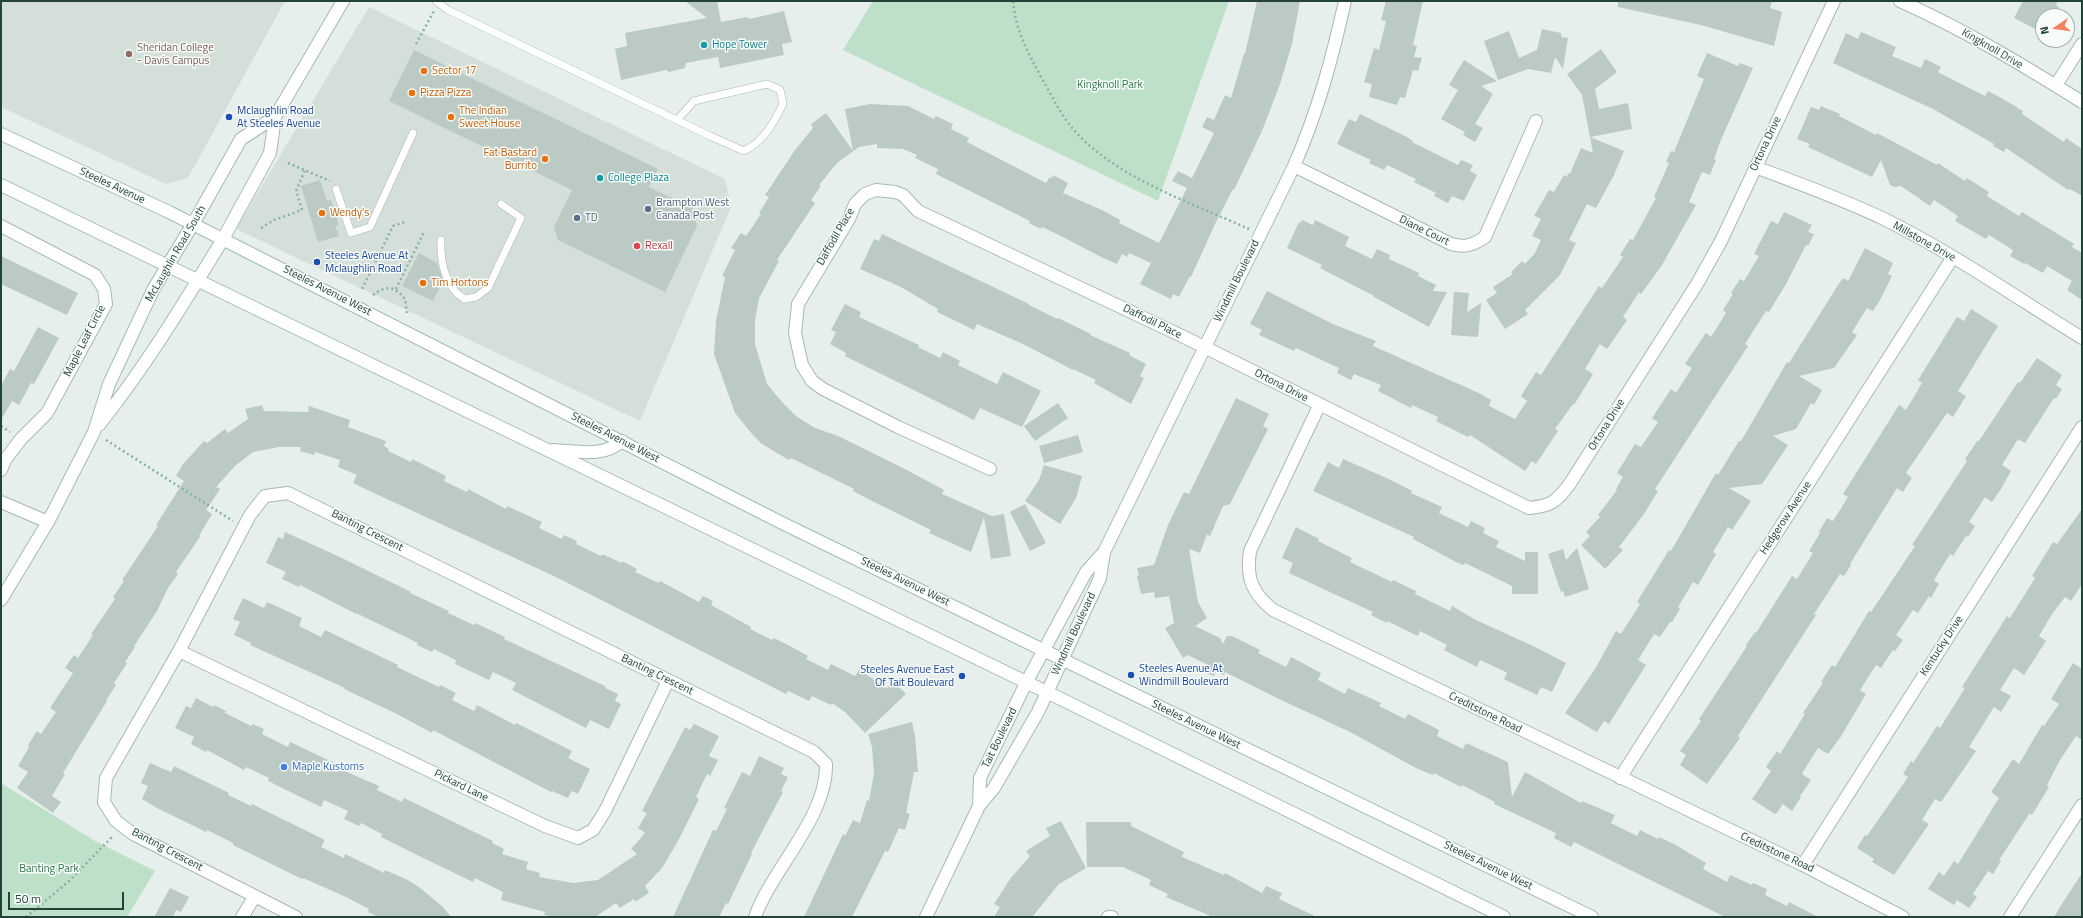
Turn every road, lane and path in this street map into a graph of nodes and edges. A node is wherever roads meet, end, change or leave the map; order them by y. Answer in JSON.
{"nodes":[{"id":1,"x":343,"y":1,"type":"edge"},
{"id":2,"x":1013,"y":1,"type":"edge"},
{"id":3,"x":1345,"y":1,"type":"edge"},
{"id":4,"x":1834,"y":1,"type":"edge"},
{"id":5,"x":1900,"y":1,"type":"edge"},
{"id":6,"x":438,"y":2,"type":"edge"},
{"id":7,"x":416,"y":44,"type":"dead end"},
{"id":8,"x":2082,"y":44,"type":"edge"},
{"id":9,"x":2056,"y":86,"type":"junction"},
{"id":10,"x":2082,"y":102,"type":"edge"},
{"id":11,"x":275,"y":117,"type":"junction"},
{"id":12,"x":677,"y":120,"type":"junction"},
{"id":13,"x":1536,"y":121,"type":"dead end"},
{"id":14,"x":1,"y":134,"type":"edge"},
{"id":15,"x":413,"y":134,"type":"dead end"},
{"id":16,"x":288,"y":163,"type":"dead end"},
{"id":17,"x":1294,"y":166,"type":"junction"},
{"id":18,"x":1755,"y":167,"type":"junction"},
{"id":19,"x":305,"y":170,"type":"junction"},
{"id":20,"x":330,"y":181,"type":"dead end"},
{"id":21,"x":1,"y":185,"type":"edge"},
{"id":22,"x":336,"y":189,"type":"dead end"},
{"id":23,"x":502,"y":204,"type":"dead end"},
{"id":24,"x":404,"y":222,"type":"dead end"},
{"id":25,"x":193,"y":224,"type":"junction"},
{"id":26,"x":1,"y":226,"type":"edge"},
{"id":27,"x":261,"y":228,"type":"dead end"},
{"id":28,"x":424,"y":232,"type":"dead end"},
{"id":29,"x":1260,"y":234,"type":"junction"},
{"id":30,"x":223,"y":239,"type":"junction"},
{"id":31,"x":441,"y":240,"type":"dead end"},
{"id":32,"x":1953,"y":257,"type":"junction"},
{"id":33,"x":167,"y":267,"type":"junction"},
{"id":34,"x":197,"y":282,"type":"junction"},
{"id":35,"x":362,"y":289,"type":"dead end"},
{"id":36,"x":396,"y":289,"type":"junction"},
{"id":37,"x":373,"y":295,"type":"dead end"},
{"id":38,"x":407,"y":313,"type":"dead end"},
{"id":39,"x":2082,"y":338,"type":"edge"},
{"id":40,"x":1204,"y":347,"type":"junction"},
{"id":41,"x":1319,"y":406,"type":"junction"},
{"id":42,"x":2082,"y":427,"type":"edge"},
{"id":43,"x":94,"y":432,"type":"junction"},
{"id":44,"x":622,"y":441,"type":"junction"},
{"id":45,"x":548,"y":450,"type":"junction"},
{"id":46,"x":990,"y":469,"type":"dead end"},
{"id":47,"x":1,"y":470,"type":"edge"},
{"id":48,"x":1,"y":502,"type":"edge"},
{"id":49,"x":48,"y":522,"type":"junction"},
{"id":50,"x":244,"y":527,"type":"junction"},
{"id":51,"x":1104,"y":552,"type":"junction"},
{"id":52,"x":1,"y":600,"type":"edge"},
{"id":53,"x":1044,"y":650,"type":"junction"},
{"id":54,"x":179,"y":651,"type":"junction"},
{"id":55,"x":1062,"y":660,"type":"junction"},
{"id":56,"x":1029,"y":678,"type":"junction"},
{"id":57,"x":668,"y":681,"type":"junction"},
{"id":58,"x":1047,"y":692,"type":"junction"},
{"id":59,"x":1037,"y":714,"type":"joint"},
{"id":60,"x":1620,"y":778,"type":"junction"},
{"id":61,"x":2082,"y":805,"type":"edge"},
{"id":62,"x":979,"y":806,"type":"junction"},
{"id":63,"x":124,"y":827,"type":"junction"},
{"id":64,"x":1803,"y":865,"type":"junction"},
{"id":65,"x":255,"y":896,"type":"junction"},
{"id":66,"x":26,"y":917,"type":"edge"},
{"id":67,"x":242,"y":917,"type":"edge"},
{"id":68,"x":296,"y":917,"type":"edge"},
{"id":69,"x":756,"y":917,"type":"edge"},
{"id":70,"x":926,"y":917,"type":"edge"},
{"id":71,"x":1108,"y":917,"type":"edge"},
{"id":72,"x":1112,"y":917,"type":"edge"},
{"id":73,"x":1504,"y":917,"type":"edge"},
{"id":74,"x":1592,"y":917,"type":"edge"},
{"id":75,"x":1903,"y":917,"type":"edge"},
{"id":76,"x":2010,"y":917,"type":"edge"}],
"edges":[{"from":1,"to":11,"type":"street","name":"McLaughlin Road South"},
{"from":2,"to":29,"type":"path"},
{"from":3,"to":17,"type":"street","name":"Windmill Boulevard"},
{"from":4,"to":18,"type":"street","name":"Ortona Drive"},
{"from":5,"to":9,"type":"street","name":"Kingknoll Drive"},
{"from":6,"to":7,"type":"path"},
{"from":6,"to":12,"type":"lane"},
{"from":8,"to":9,"type":"street"},
{"from":9,"to":10,"type":"street","name":"Kingknoll Drive"},
{"from":11,"to":25,"type":"street","name":"McLaughlin Road South"},
{"from":11,"to":30,"type":"street","name":"McLaughlin Road South"},
{"from":12,"to":12,"type":"lane"},
{"from":13,"to":17,"type":"street","name":"Diane Court"},
{"from":14,"to":25,"type":"street","name":"Steeles Avenue"},
{"from":15,"to":22,"type":"lane"},
{"from":16,"to":19,"type":"path"},
{"from":17,"to":29,"type":"street","name":"Windmill Boulevard"},
{"from":18,"to":32,"type":"street","name":"Millstone Drive"},
{"from":18,"to":41,"type":"street","name":"Ortona Drive"},
{"from":19,"to":20,"type":"path"},
{"from":19,"to":27,"type":"path"},
{"from":21,"to":33,"type":"street"},
{"from":23,"to":31,"type":"lane"},
{"from":24,"to":35,"type":"path"},
{"from":25,"to":30,"type":"street","name":"Steeles Avenue"},
{"from":25,"to":33,"type":"street","name":"McLaughlin Road South"},
{"from":26,"to":47,"type":"street","name":"Maple Leaf Circle"},
{"from":28,"to":36,"type":"path"},
{"from":29,"to":40,"type":"street","name":"Windmill Boulevard"},
{"from":30,"to":34,"type":"street","name":"McLaughlin Road South"},
{"from":30,"to":44,"type":"street","name":"Steeles Avenue West"},
{"from":32,"to":39,"type":"street","name":"Millstone Drive"},
{"from":32,"to":60,"type":"street","name":"Hedgerow Avenue"},
{"from":33,"to":34,"type":"street"},
{"from":33,"to":43,"type":"street","name":"McLaughlin Road South"},
{"from":34,"to":43,"type":"street","name":"McLaughlin Road South"},
{"from":34,"to":45,"type":"street"},
{"from":36,"to":37,"type":"path"},
{"from":36,"to":38,"type":"path"},
{"from":40,"to":41,"type":"street","name":"Ortona Drive"},
{"from":40,"to":46,"type":"street","name":"Daffodil Place"},
{"from":40,"to":51,"type":"street","name":"Windmill Boulevard"},
{"from":41,"to":60,"type":"street","name":"Creditstone Road"},
{"from":42,"to":64,"type":"street","name":"Kentucky Drive"},
{"from":43,"to":49,"type":"street","name":"McLaughlin Road South"},
{"from":43,"to":50,"type":"path"},
{"from":44,"to":45,"type":"street"},
{"from":44,"to":53,"type":"street","name":"Steeles Avenue West"},
{"from":45,"to":56,"type":"street"},
{"from":48,"to":49,"type":"street"},
{"from":49,"to":52,"type":"street","name":"McLaughlin Road South"},
{"from":50,"to":54,"type":"street","name":"Banting Crescent"},
{"from":50,"to":57,"type":"street","name":"Banting Crescent"},
{"from":51,"to":53,"type":"street","name":"Windmill Boulevard"},
{"from":51,"to":55,"type":"street","name":"Windmill Boulevard"},
{"from":53,"to":55,"type":"street","name":"Steeles Avenue West"},
{"from":53,"to":56,"type":"street","name":"Windmill Boulevard"},
{"from":54,"to":57,"type":"street","name":"Pickard Lane"},
{"from":54,"to":63,"type":"street","name":"Banting Crescent"},
{"from":55,"to":58,"type":"street","name":"Windmill Boulevard"},
{"from":55,"to":74,"type":"street","name":"Steeles Avenue West"},
{"from":56,"to":58,"type":"street"},
{"from":56,"to":62,"type":"street","name":"Tait Boulevard"},
{"from":57,"to":69,"type":"street","name":"Banting Crescent"},
{"from":58,"to":59,"type":"street","name":"Windmill Boulevard"},
{"from":58,"to":73,"type":"street"},
{"from":59,"to":62,"type":"street","name":"Tait Boulevard"},
{"from":60,"to":64,"type":"street","name":"Creditstone Road"},
{"from":61,"to":76,"type":"street"},
{"from":62,"to":70,"type":"street","name":"Tait Boulevard"},
{"from":63,"to":65,"type":"street","name":"Banting Crescent"},
{"from":63,"to":66,"type":"path"},
{"from":64,"to":75,"type":"street","name":"Creditstone Road"},
{"from":65,"to":67,"type":"street"},
{"from":65,"to":68,"type":"street","name":"Banting Crescent"},
{"from":71,"to":72,"type":"street"}]}
